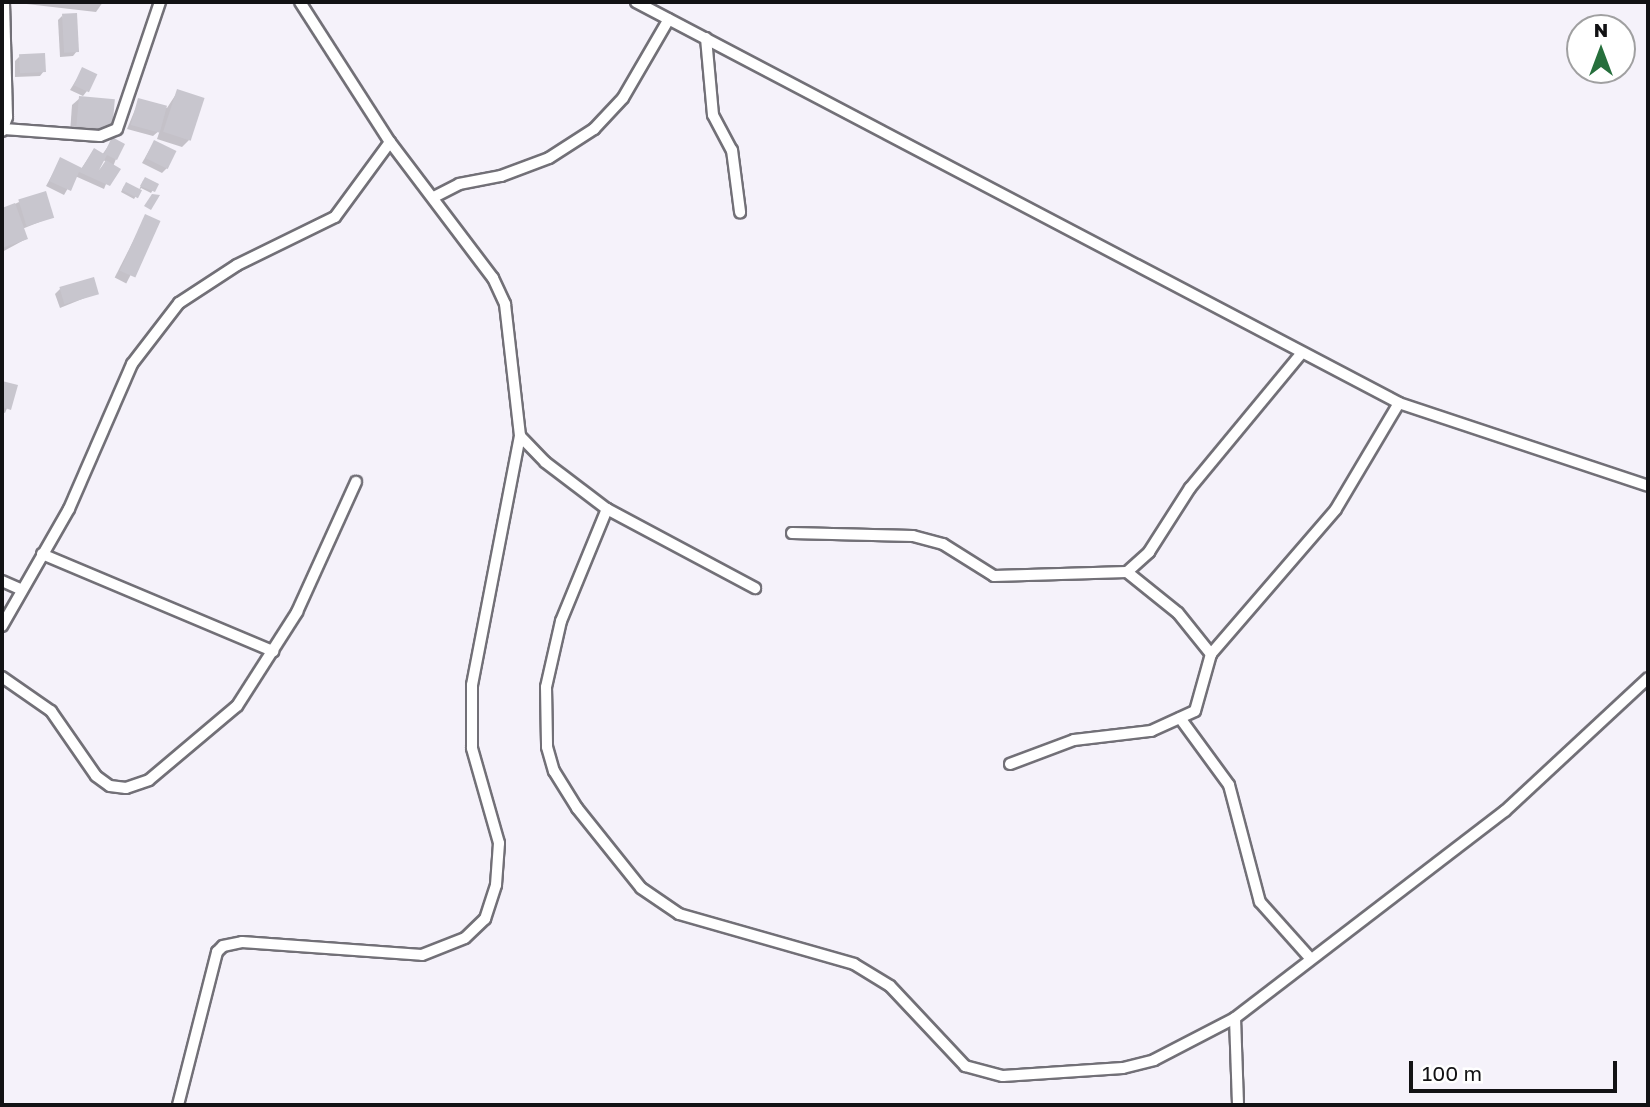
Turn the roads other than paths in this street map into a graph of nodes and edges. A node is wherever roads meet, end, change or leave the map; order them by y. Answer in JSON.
{"nodes":[{"id":1,"x":4,"y":2,"type":"edge"},
{"id":2,"x":160,"y":2,"type":"edge"},
{"id":3,"x":300,"y":2,"type":"edge"},
{"id":4,"x":636,"y":2,"type":"edge"},
{"id":5,"x":669,"y":19,"type":"junction"},
{"id":6,"x":706,"y":38,"type":"junction"},
{"id":7,"x":3,"y":130,"type":"edge"},
{"id":8,"x":390,"y":142,"type":"junction"},
{"id":9,"x":434,"y":197,"type":"junction"},
{"id":10,"x":740,"y":212,"type":"dead end"},
{"id":11,"x":1300,"y":355,"type":"junction"},
{"id":12,"x":1399,"y":403,"type":"junction"},
{"id":13,"x":520,"y":436,"type":"junction"},
{"id":14,"x":356,"y":482,"type":"dead end"},
{"id":15,"x":1648,"y":486,"type":"edge"},
{"id":16,"x":607,"y":509,"type":"junction"},
{"id":17,"x":792,"y":533,"type":"dead end"},
{"id":18,"x":41,"y":555,"type":"junction"},
{"id":19,"x":1127,"y":572,"type":"junction"},
{"id":20,"x":2,"y":581,"type":"edge"},
{"id":21,"x":755,"y":588,"type":"dead end"},
{"id":22,"x":20,"y":589,"type":"junction"},
{"id":23,"x":2,"y":626,"type":"edge"},
{"id":24,"x":273,"y":650,"type":"junction"},
{"id":25,"x":1211,"y":653,"type":"junction"},
{"id":26,"x":2,"y":677,"type":"edge"},
{"id":27,"x":1648,"y":678,"type":"edge"},
{"id":28,"x":1180,"y":718,"type":"junction"},
{"id":29,"x":1010,"y":764,"type":"dead end"},
{"id":30,"x":1310,"y":958,"type":"junction"},
{"id":31,"x":1235,"y":1018,"type":"junction"},
{"id":32,"x":178,"y":1105,"type":"edge"},
{"id":33,"x":1238,"y":1105,"type":"edge"}],
"edges":[{"from":1,"to":7,"type":"street"},
{"from":2,"to":7,"type":"street"},
{"from":3,"to":8,"type":"street"},
{"from":4,"to":5,"type":"street"},
{"from":5,"to":6,"type":"street"},
{"from":5,"to":9,"type":"street"},
{"from":6,"to":10,"type":"street"},
{"from":6,"to":11,"type":"street"},
{"from":8,"to":9,"type":"street"},
{"from":8,"to":18,"type":"street"},
{"from":9,"to":13,"type":"street"},
{"from":11,"to":12,"type":"street"},
{"from":11,"to":19,"type":"street"},
{"from":12,"to":15,"type":"street"},
{"from":12,"to":25,"type":"street"},
{"from":13,"to":16,"type":"street"},
{"from":13,"to":32,"type":"street"},
{"from":14,"to":24,"type":"street"},
{"from":16,"to":21,"type":"street"},
{"from":16,"to":31,"type":"street"},
{"from":17,"to":19,"type":"street"},
{"from":18,"to":22,"type":"street"},
{"from":18,"to":24,"type":"street"},
{"from":19,"to":25,"type":"street"},
{"from":20,"to":22,"type":"street"},
{"from":22,"to":23,"type":"street"},
{"from":24,"to":26,"type":"street"},
{"from":25,"to":28,"type":"street"},
{"from":27,"to":30,"type":"street"},
{"from":28,"to":29,"type":"street"},
{"from":28,"to":30,"type":"street"},
{"from":30,"to":31,"type":"street"},
{"from":31,"to":33,"type":"street"}]}
